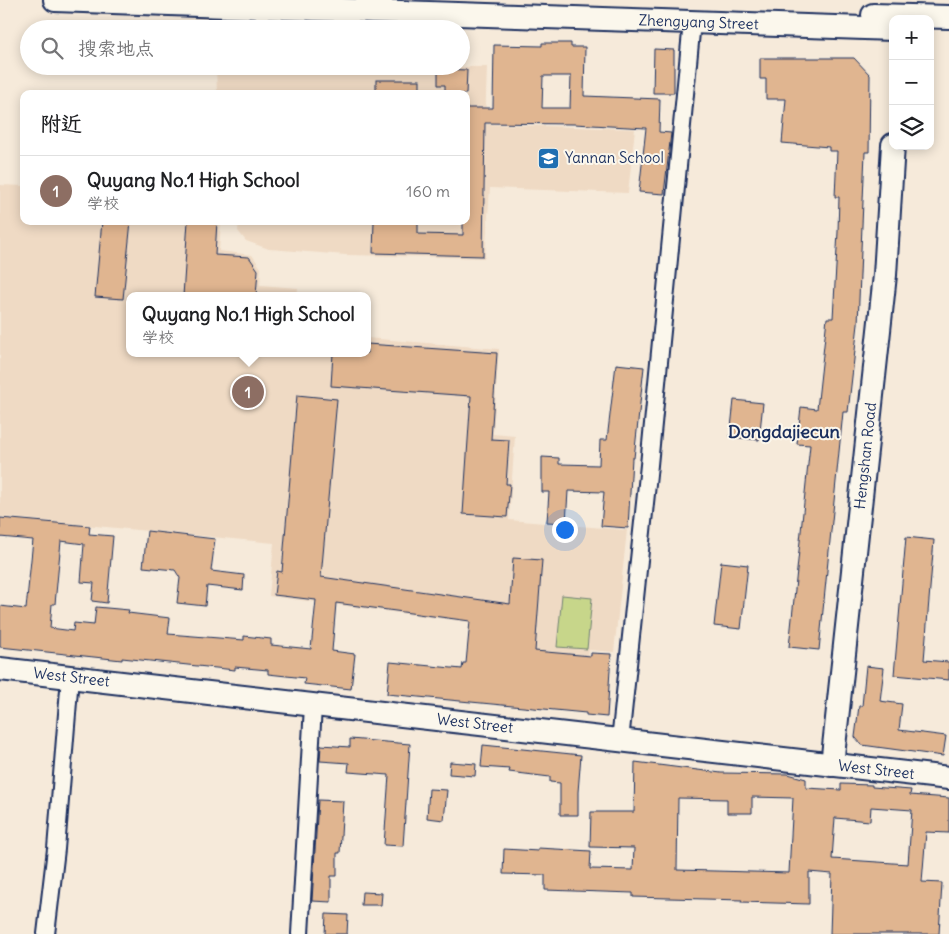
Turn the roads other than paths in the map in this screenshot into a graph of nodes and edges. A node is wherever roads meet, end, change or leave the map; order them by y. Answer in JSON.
{"nodes":[{"id":1,"x":55,"y":0,"type":"edge"},
{"id":2,"x":444,"y":0,"type":"edge"},
{"id":3,"x":887,"y":15,"type":"edge"},
{"id":4,"x":949,"y":17,"type":"edge"},
{"id":5,"x":692,"y":22,"type":"junction"},
{"id":6,"x":934,"y":30,"type":"edge"},
{"id":7,"x":949,"y":30,"type":"edge"},
{"id":8,"x":893,"y":150,"type":"edge"},
{"id":9,"x":0,"y":670,"type":"edge"},
{"id":10,"x":70,"y":678,"type":"junction"},
{"id":11,"x":313,"y":706,"type":"junction"},
{"id":12,"x":620,"y":741,"type":"junction"},
{"id":13,"x":832,"y":765,"type":"junction"},
{"id":14,"x":949,"y":778,"type":"edge"},
{"id":15,"x":46,"y":934,"type":"edge"},
{"id":16,"x":300,"y":934,"type":"edge"}],
"edges":[{"from":1,"to":5,"type":"street","name":"Zhengyang Street"},
{"from":2,"to":3,"type":"street","name":"Zhengyang Street"},
{"from":3,"to":4,"type":"street","name":"Zhengyang Street"},
{"from":3,"to":5,"type":"street","name":"Zhengyang Street"},
{"from":5,"to":12,"type":"street"},
{"from":6,"to":7,"type":"street"},
{"from":8,"to":13,"type":"street","name":"Hengshan Road"},
{"from":9,"to":10,"type":"street","name":"West Street"},
{"from":10,"to":11,"type":"street","name":"West Street"},
{"from":10,"to":15,"type":"street"},
{"from":11,"to":12,"type":"street","name":"West Street"},
{"from":11,"to":16,"type":"street"},
{"from":12,"to":13,"type":"street","name":"West Street"},
{"from":13,"to":14,"type":"street","name":"West Street"}]}
